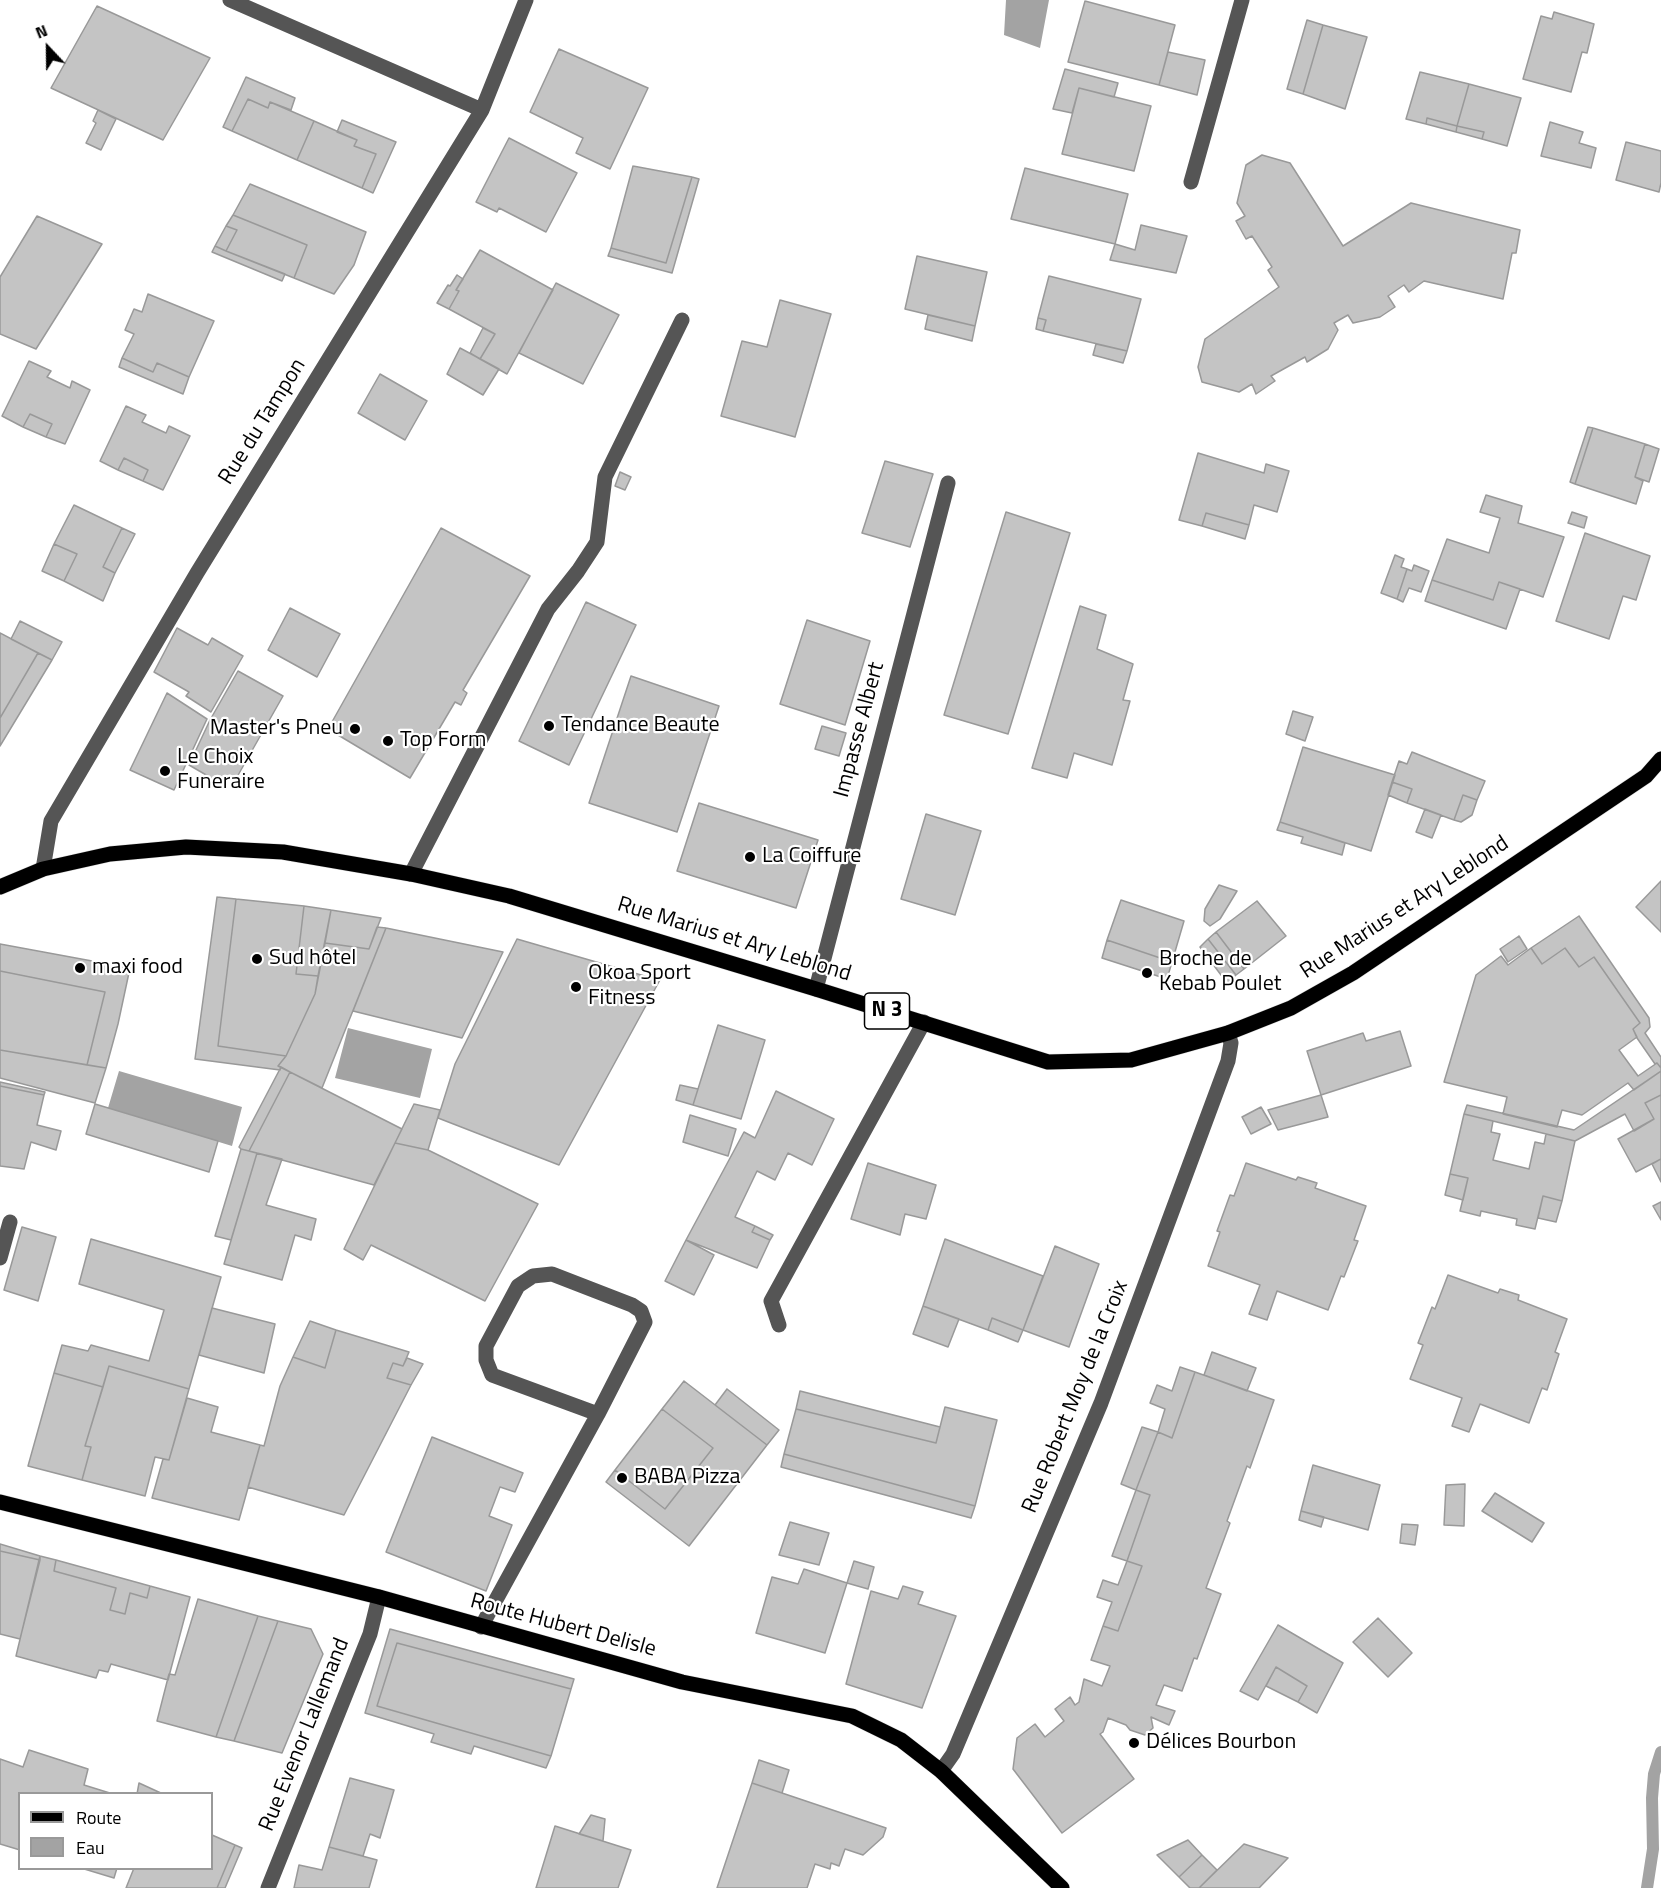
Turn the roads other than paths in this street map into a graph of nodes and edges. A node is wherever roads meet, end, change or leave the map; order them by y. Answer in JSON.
{"nodes":[{"id":1,"x":230,"y":0,"type":"edge"},
{"id":2,"x":526,"y":0,"type":"edge"},
{"id":3,"x":1242,"y":0,"type":"edge"},
{"id":4,"x":482,"y":110,"type":"junction"},
{"id":5,"x":1191,"y":182,"type":"dead end"},
{"id":6,"x":682,"y":320,"type":"dead end"},
{"id":7,"x":948,"y":483,"type":"dead end"},
{"id":8,"x":1661,"y":759,"type":"edge"},
{"id":9,"x":43,"y":869,"type":"junction"},
{"id":10,"x":411,"y":874,"type":"junction"},
{"id":11,"x":0,"y":887,"type":"edge"},
{"id":12,"x":816,"y":989,"type":"junction"},
{"id":13,"x":924,"y":1022,"type":"junction"},
{"id":14,"x":1228,"y":1033,"type":"junction"},
{"id":15,"x":10,"y":1222,"type":"dead end"},
{"id":16,"x":0,"y":1258,"type":"edge"},
{"id":17,"x":779,"y":1325,"type":"dead end"},
{"id":18,"x":598,"y":1414,"type":"junction"},
{"id":19,"x":0,"y":1502,"type":"edge"},
{"id":20,"x":379,"y":1597,"type":"junction"},
{"id":21,"x":481,"y":1627,"type":"junction"},
{"id":22,"x":941,"y":1770,"type":"junction"},
{"id":23,"x":268,"y":1888,"type":"edge"},
{"id":24,"x":1062,"y":1888,"type":"edge"}],
"edges":[{"from":1,"to":4,"type":"street"},
{"from":2,"to":4,"type":"street","name":"Rue du Tampon"},
{"from":3,"to":5,"type":"street"},
{"from":4,"to":9,"type":"street","name":"Rue du Tampon"},
{"from":6,"to":10,"type":"street"},
{"from":7,"to":12,"type":"street","name":"Impasse Albert"},
{"from":8,"to":14,"type":"main road","name":"Rue Marius et Ary Leblond","number":"N 3"},
{"from":9,"to":10,"type":"main road","name":"Rue Marius et Ary Leblond","number":"N 3"},
{"from":9,"to":11,"type":"main road","name":"Rue Marius et Ary Leblond","number":"N 3"},
{"from":10,"to":12,"type":"main road","name":"Rue Marius et Ary Leblond","number":"N 3"},
{"from":12,"to":13,"type":"main road","name":"Rue Marius et Ary Leblond","number":"N 3"},
{"from":13,"to":14,"type":"main road","name":"Rue Marius et Ary Leblond","number":"N 3"},
{"from":13,"to":17,"type":"street"},
{"from":14,"to":22,"type":"street","name":"Rue Robert Moy de la Croix"},
{"from":15,"to":16,"type":"street"},
{"from":18,"to":18,"type":"street"},
{"from":18,"to":21,"type":"street"},
{"from":19,"to":20,"type":"main road","name":"Route Hubert Delisle"},
{"from":20,"to":21,"type":"main road","name":"Route Hubert Delisle"},
{"from":20,"to":23,"type":"street","name":"Rue Evenor Lallemand"},
{"from":21,"to":22,"type":"main road","name":"Route Hubert Delisle"},
{"from":22,"to":24,"type":"main road","name":"Route Hubert Delisle"}]}
